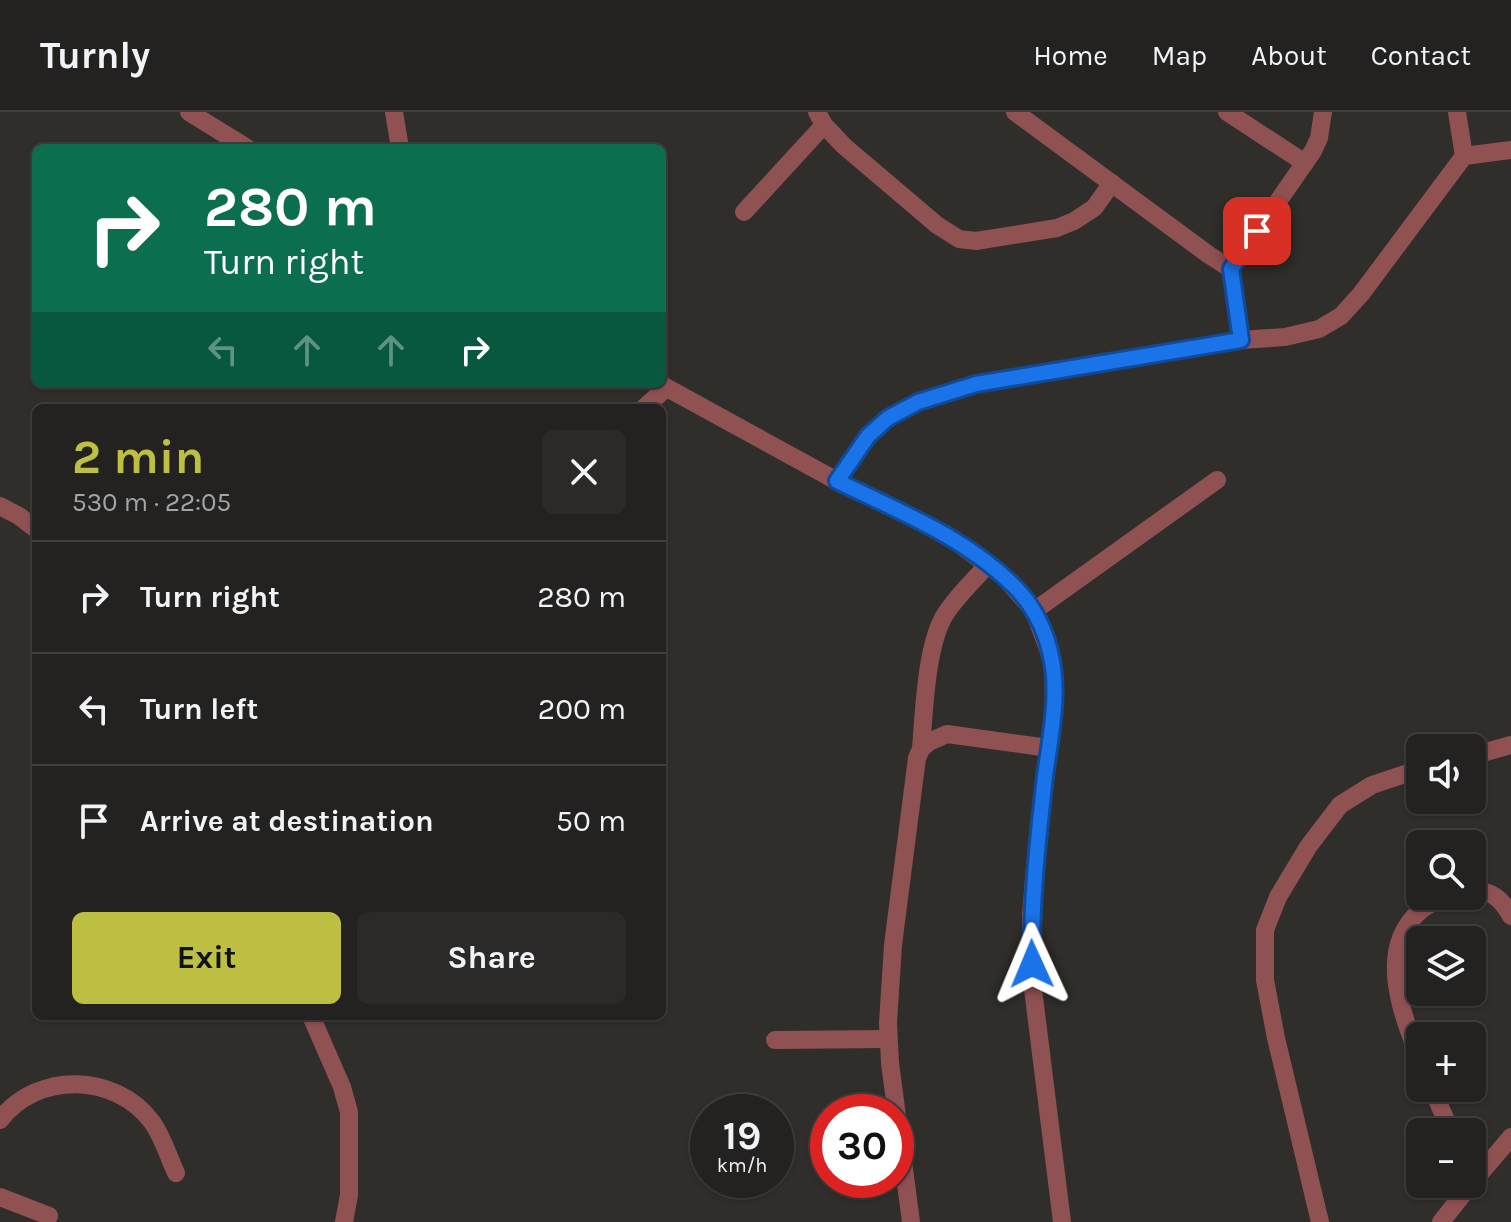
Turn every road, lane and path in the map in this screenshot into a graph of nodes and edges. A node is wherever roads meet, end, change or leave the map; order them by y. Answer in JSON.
{"nodes":[{"id":1,"x":189,"y":112,"type":"edge"},
{"id":2,"x":394,"y":112,"type":"edge"},
{"id":3,"x":1015,"y":112,"type":"edge"},
{"id":4,"x":1227,"y":112,"type":"edge"},
{"id":5,"x":1323,"y":112,"type":"edge"},
{"id":6,"x":1457,"y":112,"type":"edge"},
{"id":7,"x":820,"y":118,"type":"edge"},
{"id":8,"x":241,"y":144,"type":"edge"},
{"id":9,"x":400,"y":144,"type":"edge"},
{"id":10,"x":1511,"y":150,"type":"edge"},
{"id":11,"x":1464,"y":156,"type":"junction"},
{"id":12,"x":1305,"y":163,"type":"junction"},
{"id":13,"x":1112,"y":183,"type":"junction"},
{"id":14,"x":744,"y":212,"type":"dead end"},
{"id":15,"x":1231,"y":269,"type":"junction"},
{"id":16,"x":1241,"y":340,"type":"junction"},
{"id":17,"x":661,"y":388,"type":"edge"},
{"id":18,"x":666,"y":388,"type":"edge"},
{"id":19,"x":647,"y":404,"type":"edge"},
{"id":20,"x":1217,"y":480,"type":"dead end"},
{"id":21,"x":837,"y":481,"type":"junction"},
{"id":22,"x":0,"y":506,"type":"edge"},
{"id":23,"x":32,"y":526,"type":"edge"},
{"id":24,"x":988,"y":564,"type":"junction"},
{"id":25,"x":1034,"y":611,"type":"junction"},
{"id":26,"x":1511,"y":745,"type":"edge"},
{"id":27,"x":1049,"y":748,"type":"junction"},
{"id":28,"x":921,"y":749,"type":"junction"},
{"id":29,"x":1486,"y":752,"type":"edge"},
{"id":30,"x":1406,"y":774,"type":"edge"},
{"id":31,"x":1486,"y":892,"type":"edge"},
{"id":32,"x":1422,"y":910,"type":"edge"},
{"id":33,"x":1511,"y":916,"type":"edge"},
{"id":34,"x":313,"y":1020,"type":"edge"},
{"id":35,"x":1406,"y":1025,"type":"edge"},
{"id":36,"x":888,"y":1039,"type":"junction"},
{"id":37,"x":775,"y":1040,"type":"dead end"},
{"id":38,"x":0,"y":1120,"type":"edge"},
{"id":39,"x":1511,"y":1137,"type":"edge"},
{"id":40,"x":1486,"y":1157,"type":"edge"},
{"id":41,"x":176,"y":1173,"type":"dead end"},
{"id":42,"x":0,"y":1197,"type":"edge"},
{"id":43,"x":1461,"y":1198,"type":"edge"},
{"id":44,"x":49,"y":1216,"type":"dead end"},
{"id":45,"x":344,"y":1222,"type":"edge"},
{"id":46,"x":911,"y":1222,"type":"edge"},
{"id":47,"x":1062,"y":1222,"type":"edge"},
{"id":48,"x":1320,"y":1222,"type":"edge"},
{"id":49,"x":1441,"y":1222,"type":"edge"}],
"edges":[{"from":1,"to":8,"type":"street"},
{"from":2,"to":9,"type":"street"},
{"from":3,"to":13,"type":"street"},
{"from":4,"to":12,"type":"street"},
{"from":5,"to":12,"type":"street"},
{"from":6,"to":11,"type":"street"},
{"from":7,"to":13,"type":"street"},
{"from":7,"to":14,"type":"street"},
{"from":10,"to":11,"type":"street"},
{"from":11,"to":16,"type":"street"},
{"from":12,"to":15,"type":"street"},
{"from":13,"to":15,"type":"street"},
{"from":15,"to":16,"type":"street"},
{"from":16,"to":21,"type":"street"},
{"from":17,"to":19,"type":"street"},
{"from":18,"to":21,"type":"street"},
{"from":20,"to":25,"type":"street"},
{"from":21,"to":24,"type":"street"},
{"from":22,"to":23,"type":"street"},
{"from":24,"to":25,"type":"street"},
{"from":24,"to":28,"type":"street"},
{"from":25,"to":27,"type":"street"},
{"from":26,"to":29,"type":"street"},
{"from":27,"to":28,"type":"street"},
{"from":27,"to":47,"type":"street"},
{"from":28,"to":36,"type":"street"},
{"from":30,"to":48,"type":"street"},
{"from":31,"to":33,"type":"street"},
{"from":32,"to":35,"type":"street"},
{"from":34,"to":45,"type":"street"},
{"from":36,"to":37,"type":"street"},
{"from":36,"to":46,"type":"street"},
{"from":38,"to":41,"type":"street"},
{"from":39,"to":40,"type":"street"},
{"from":42,"to":44,"type":"street"},
{"from":43,"to":49,"type":"street"}]}
